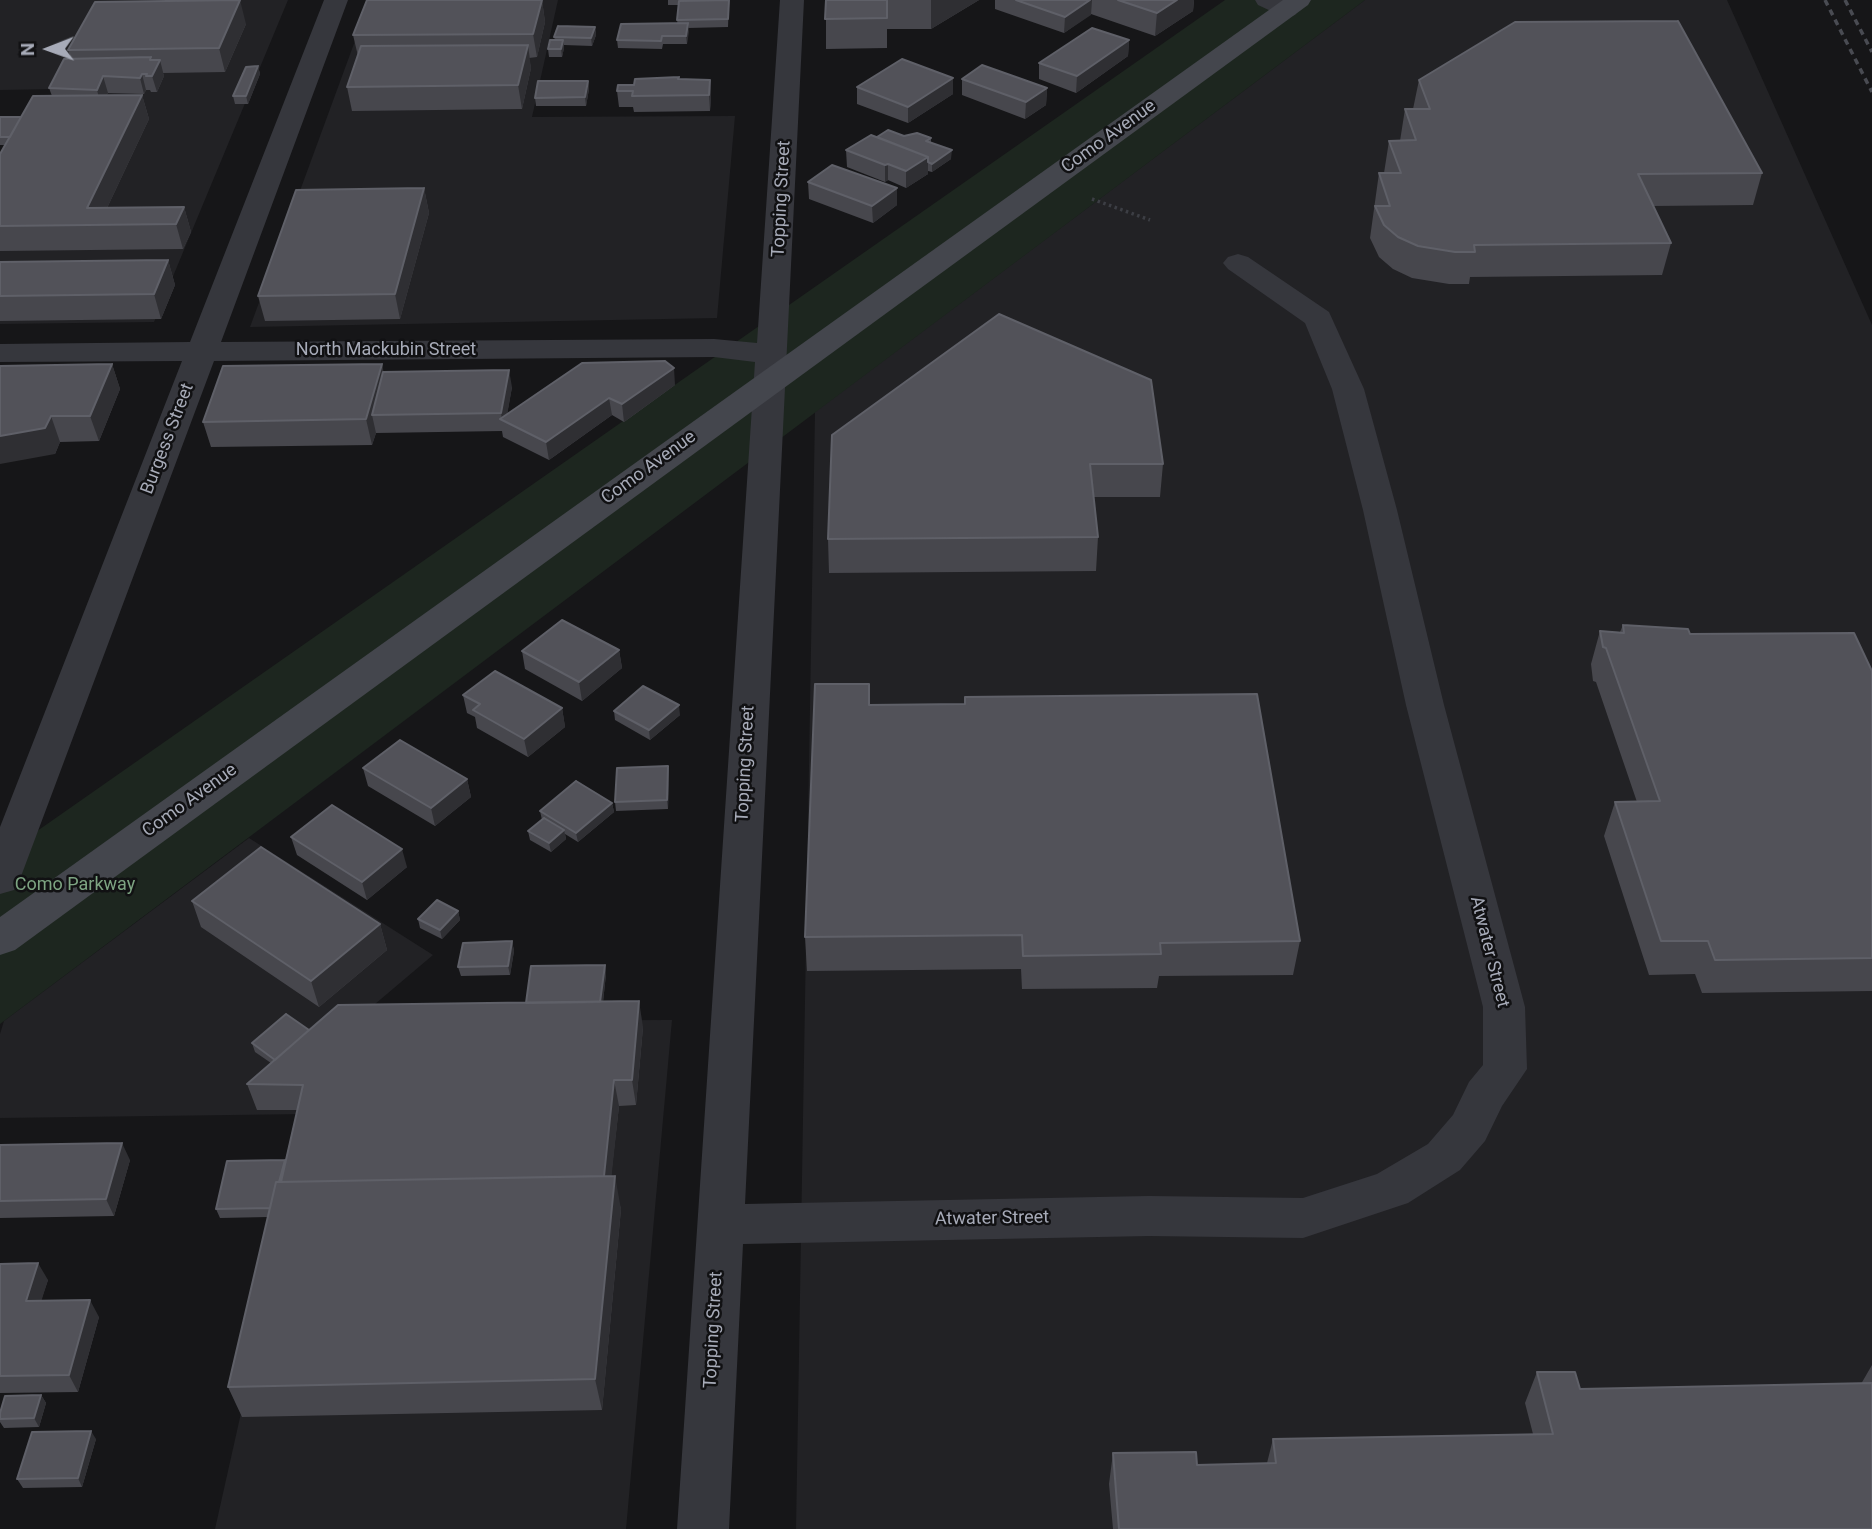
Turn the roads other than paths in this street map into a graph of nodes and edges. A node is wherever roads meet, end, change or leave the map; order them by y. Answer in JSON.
{"nodes":[{"id":1,"x":336,"y":0,"type":"edge"},
{"id":2,"x":792,"y":0,"type":"edge"},
{"id":3,"x":1284,"y":3,"type":"edge"},
{"id":4,"x":1238,"y":263,"type":"dead end"},
{"id":5,"x":201,"y":351,"type":"junction"},
{"id":6,"x":0,"y":353,"type":"edge"},
{"id":7,"x":770,"y":368,"type":"junction"},
{"id":8,"x":0,"y":879,"type":"edge"},
{"id":9,"x":0,"y":939,"type":"edge"},
{"id":10,"x":720,"y":1224,"type":"junction"},
{"id":11,"x":703,"y":1529,"type":"edge"}],
"edges":[{"from":1,"to":5,"type":"street","name":"Burgess Street"},
{"from":2,"to":7,"type":"street","name":"Topping Street"},
{"from":3,"to":7,"type":"main road","name":"Como Avenue"},
{"from":4,"to":10,"type":"street","name":"Atwater Street"},
{"from":5,"to":6,"type":"street","name":"North Mackubin Street"},
{"from":5,"to":7,"type":"street","name":"North Mackubin Street"},
{"from":5,"to":8,"type":"street","name":"Burgess Street"},
{"from":7,"to":9,"type":"main road","name":"Como Avenue"},
{"from":7,"to":10,"type":"street","name":"Topping Street"},
{"from":10,"to":11,"type":"street","name":"Topping Street"}]}
